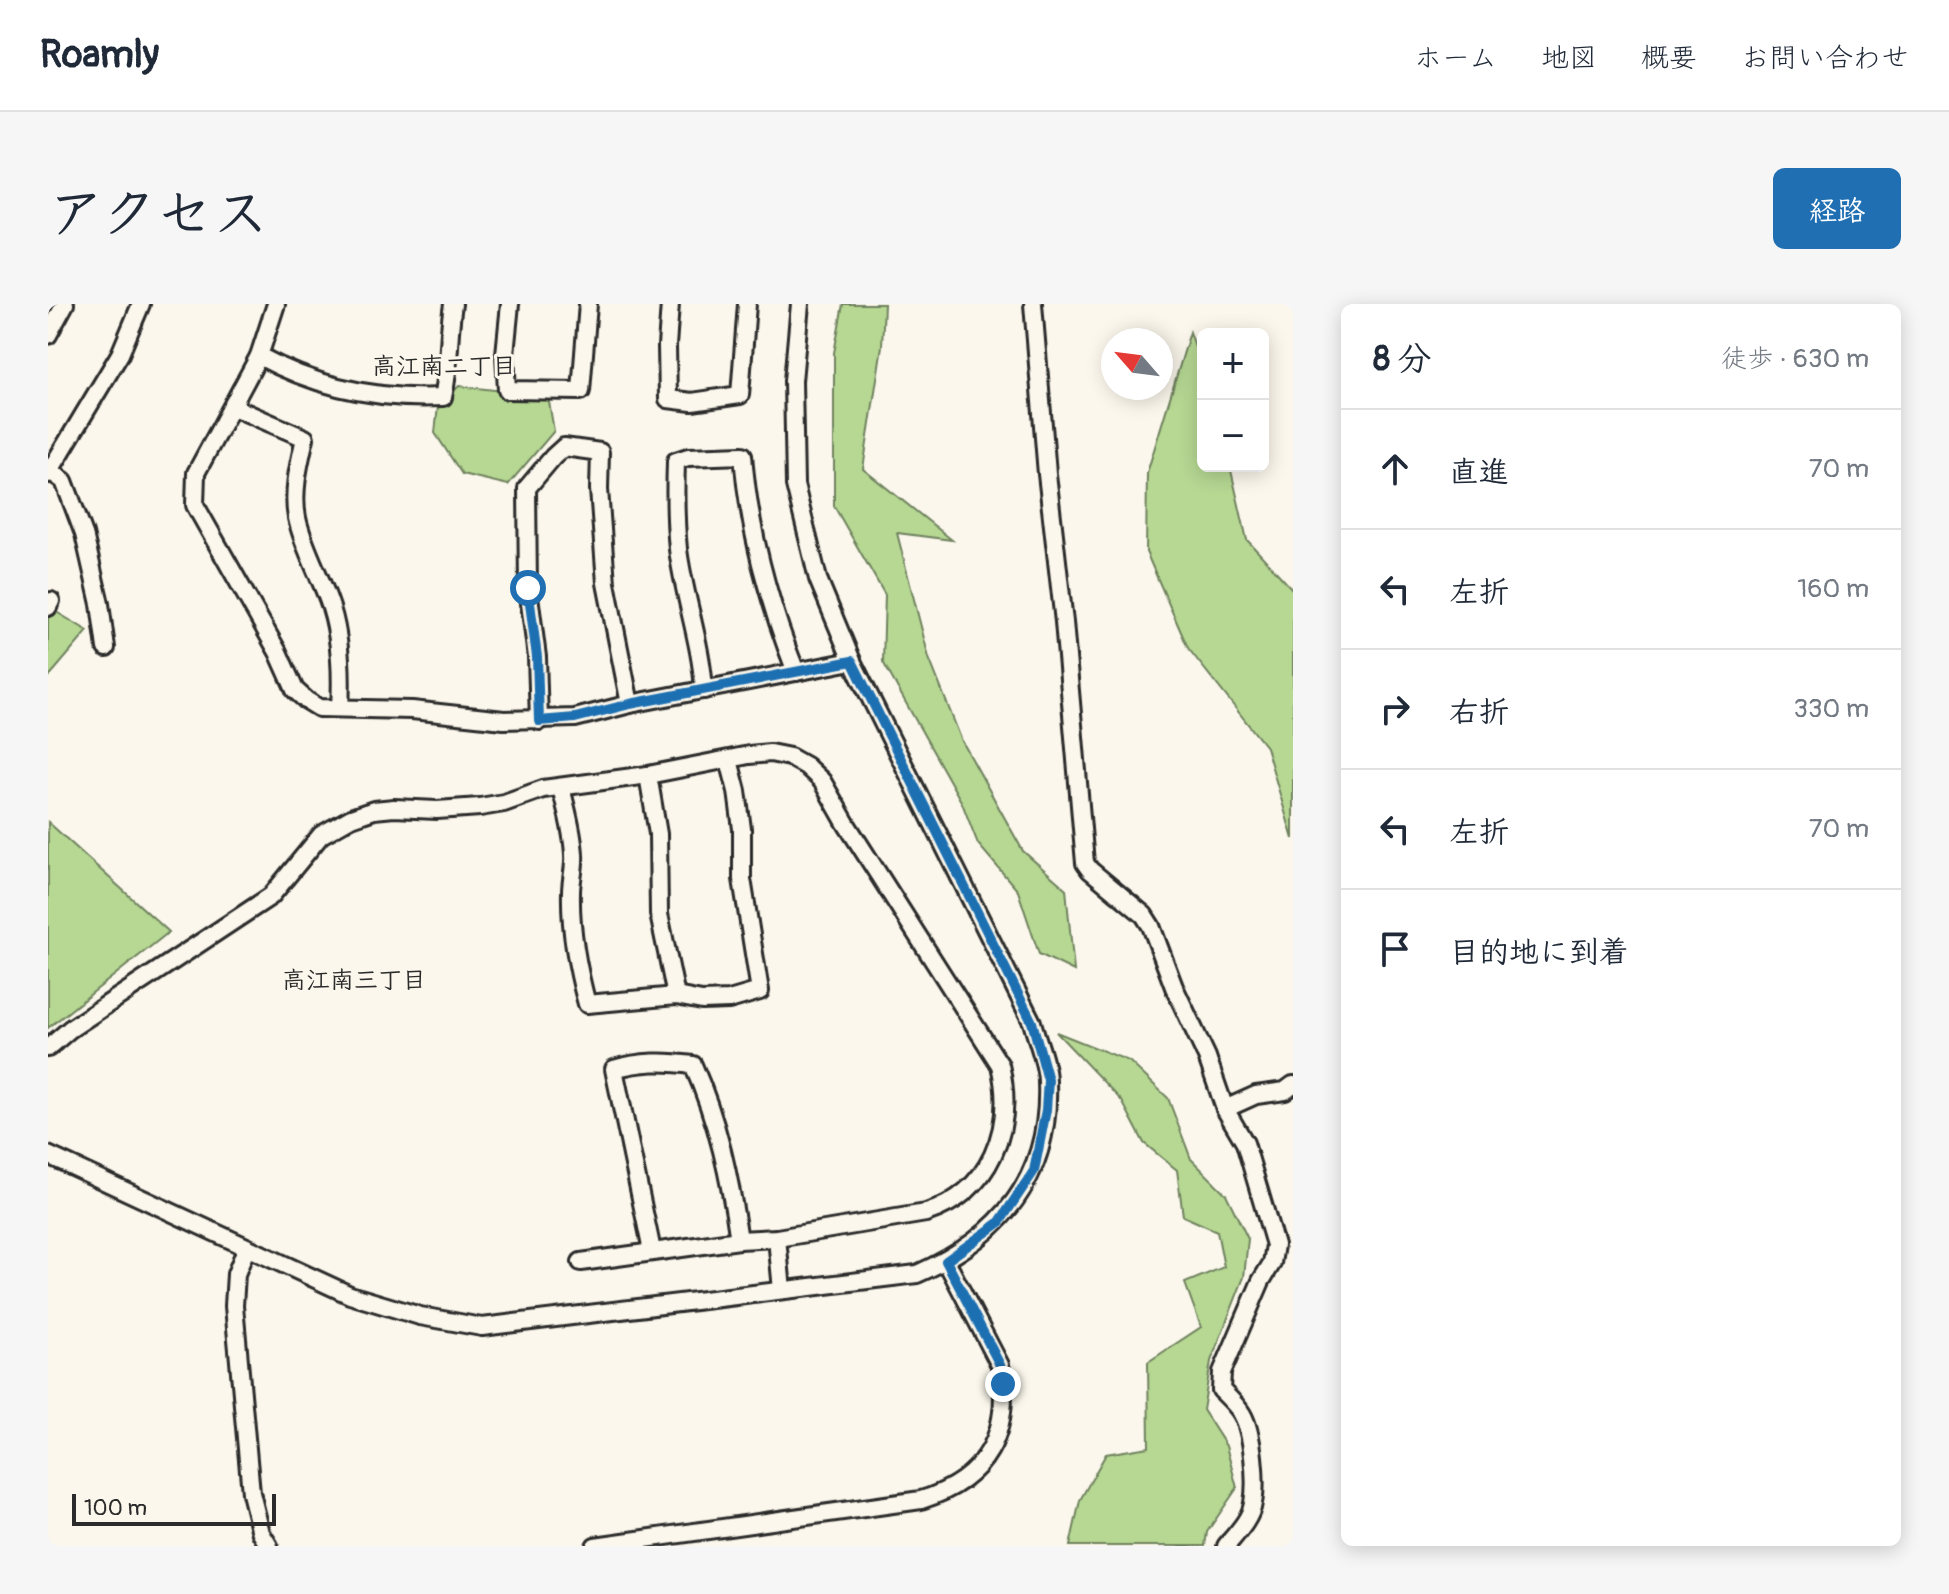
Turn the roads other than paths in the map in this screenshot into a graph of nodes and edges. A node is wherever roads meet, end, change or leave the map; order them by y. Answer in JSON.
{"nodes":[{"id":1,"x":65,"y":304,"type":"edge"},
{"id":2,"x":141,"y":304,"type":"edge"},
{"id":3,"x":276,"y":304,"type":"edge"},
{"id":4,"x":453,"y":304,"type":"edge"},
{"id":5,"x":510,"y":304,"type":"edge"},
{"id":6,"x":588,"y":304,"type":"edge"},
{"id":7,"x":670,"y":304,"type":"edge"},
{"id":8,"x":747,"y":304,"type":"edge"},
{"id":9,"x":800,"y":304,"type":"edge"},
{"id":10,"x":1033,"y":304,"type":"edge"},
{"id":11,"x":50,"y":329,"type":"edge"},
{"id":12,"x":259,"y":356,"type":"junction"},
{"id":13,"x":233,"y":407,"type":"junction"},
{"id":14,"x":49,"y":472,"type":"edge"},
{"id":15,"x":106,"y":648,"type":"dead end"},
{"id":16,"x":852,"y":661,"type":"junction"},
{"id":17,"x":796,"y":672,"type":"junction"},
{"id":18,"x":704,"y":690,"type":"junction"},
{"id":19,"x":630,"y":704,"type":"junction"},
{"id":20,"x":340,"y":708,"type":"junction"},
{"id":21,"x":539,"y":721,"type":"junction"},
{"id":22,"x":729,"y":760,"type":"junction"},
{"id":23,"x":648,"y":775,"type":"junction"},
{"id":24,"x":561,"y":787,"type":"junction"},
{"id":25,"x":676,"y":996,"type":"junction"},
{"id":26,"x":48,"y":1048,"type":"edge"},
{"id":27,"x":1293,"y":1085,"type":"edge"},
{"id":28,"x":1225,"y":1109,"type":"junction"},
{"id":29,"x":48,"y":1155,"type":"edge"},
{"id":30,"x":777,"y":1238,"type":"junction"},
{"id":31,"x":739,"y":1240,"type":"junction"},
{"id":32,"x":246,"y":1249,"type":"junction"},
{"id":33,"x":652,"y":1251,"type":"junction"},
{"id":34,"x":946,"y":1261,"type":"junction"},
{"id":35,"x":581,"y":1262,"type":"dead end"},
{"id":36,"x":782,"y":1290,"type":"junction"},
{"id":37,"x":269,"y":1546,"type":"edge"},
{"id":38,"x":595,"y":1546,"type":"edge"},
{"id":39,"x":1226,"y":1546,"type":"edge"}],
"edges":[{"from":1,"to":11,"type":"street"},
{"from":2,"to":14,"type":"street"},
{"from":3,"to":12,"type":"street"},
{"from":4,"to":12,"type":"street"},
{"from":5,"to":6,"type":"street"},
{"from":7,"to":8,"type":"street"},
{"from":9,"to":16,"type":"street"},
{"from":10,"to":28,"type":"street"},
{"from":12,"to":13,"type":"street"},
{"from":13,"to":20,"type":"street"},
{"from":13,"to":20,"type":"street"},
{"from":14,"to":15,"type":"street"},
{"from":16,"to":17,"type":"street"},
{"from":16,"to":34,"type":"street"},
{"from":17,"to":18,"type":"street"},
{"from":17,"to":18,"type":"street"},
{"from":18,"to":19,"type":"street"},
{"from":19,"to":21,"type":"street"},
{"from":19,"to":21,"type":"street"},
{"from":20,"to":21,"type":"street"},
{"from":22,"to":23,"type":"street"},
{"from":22,"to":25,"type":"street"},
{"from":22,"to":30,"type":"street"},
{"from":23,"to":24,"type":"street"},
{"from":23,"to":25,"type":"street"},
{"from":24,"to":25,"type":"street"},
{"from":24,"to":26,"type":"street"},
{"from":27,"to":28,"type":"street"},
{"from":28,"to":39,"type":"street"},
{"from":29,"to":32,"type":"street"},
{"from":30,"to":31,"type":"street"},
{"from":30,"to":36,"type":"street"},
{"from":31,"to":33,"type":"street"},
{"from":31,"to":33,"type":"street"},
{"from":32,"to":36,"type":"street"},
{"from":32,"to":37,"type":"street"},
{"from":33,"to":35,"type":"street"},
{"from":34,"to":36,"type":"street"},
{"from":34,"to":38,"type":"street"}]}
